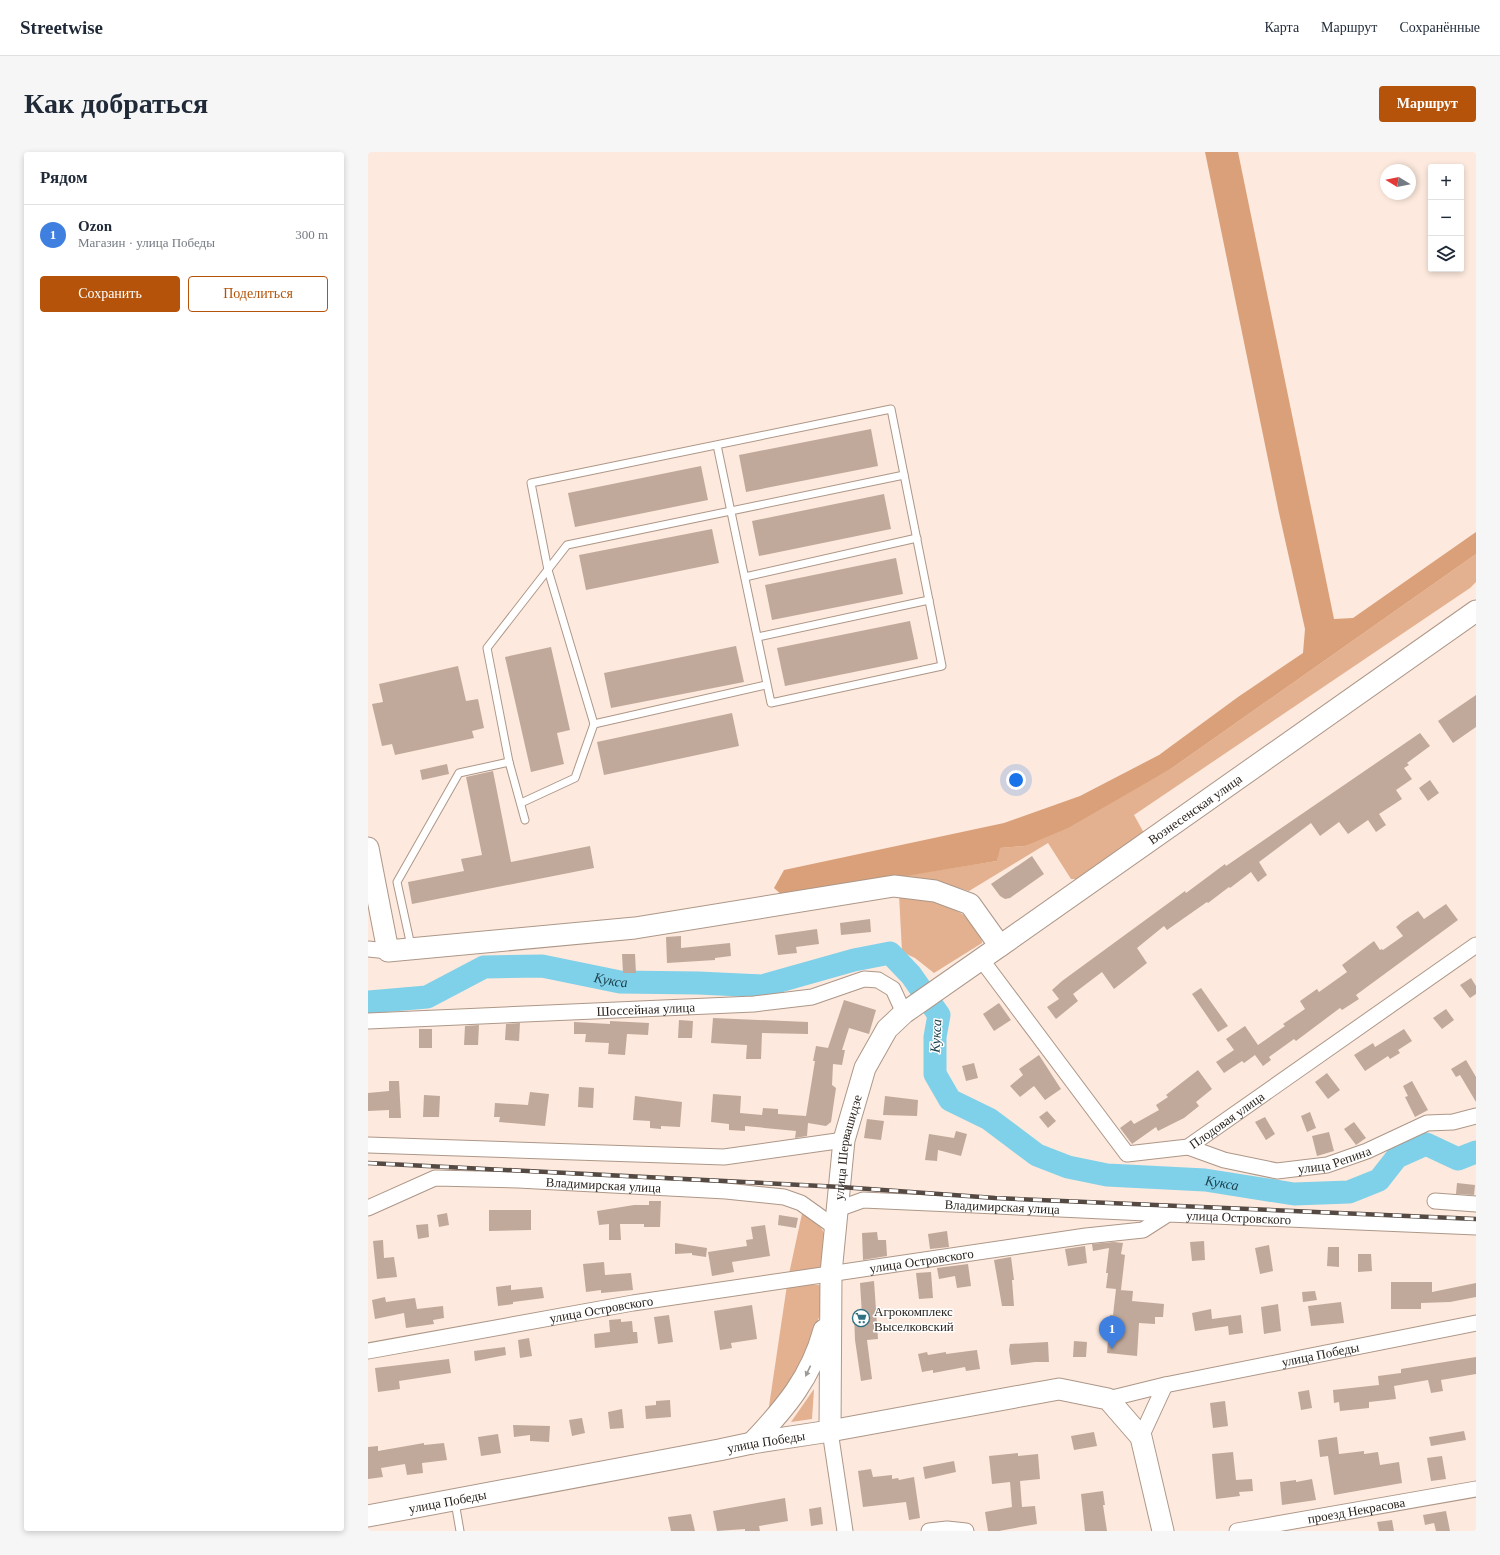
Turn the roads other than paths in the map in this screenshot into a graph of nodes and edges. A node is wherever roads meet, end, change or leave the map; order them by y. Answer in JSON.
{"nodes":[{"id":1,"x":717,"y":445,"type":"junction"},
{"id":2,"x":904,"y":475,"type":"junction"},
{"id":3,"x":730,"y":511,"type":"junction"},
{"id":4,"x":917,"y":538,"type":"junction"},
{"id":5,"x":548,"y":570,"type":"junction"},
{"id":6,"x":745,"y":577,"type":"junction"},
{"id":7,"x":929,"y":600,"type":"junction"},
{"id":8,"x":1476,"y":611,"type":"edge"},
{"id":9,"x":758,"y":637,"type":"junction"},
{"id":10,"x":766,"y":685,"type":"junction"},
{"id":11,"x":594,"y":724,"type":"junction"},
{"id":12,"x":509,"y":762,"type":"junction"},
{"id":13,"x":520,"y":803,"type":"junction"},
{"id":14,"x":525,"y":820,"type":"dead end"},
{"id":15,"x":368,"y":848,"type":"edge"},
{"id":16,"x":368,"y":944,"type":"edge"},
{"id":17,"x":1476,"y":945,"type":"edge"},
{"id":18,"x":1000,"y":946,"type":"junction"},
{"id":19,"x":411,"y":949,"type":"junction"},
{"id":20,"x":378,"y":950,"type":"edge"},
{"id":21,"x":981,"y":959,"type":"junction"},
{"id":22,"x":909,"y":1009,"type":"junction"},
{"id":23,"x":368,"y":1021,"type":"edge"},
{"id":24,"x":1476,"y":1116,"type":"edge"},
{"id":25,"x":844,"y":1140,"type":"junction"},
{"id":26,"x":368,"y":1145,"type":"edge"},
{"id":27,"x":1188,"y":1147,"type":"junction"},
{"id":28,"x":1435,"y":1201,"type":"dead end"},
{"id":29,"x":1476,"y":1204,"type":"edge"},
{"id":30,"x":368,"y":1208,"type":"edge"},
{"id":31,"x":1168,"y":1214,"type":"junction"},
{"id":32,"x":837,"y":1219,"type":"junction"},
{"id":33,"x":1476,"y":1227,"type":"edge"},
{"id":34,"x":831,"y":1273,"type":"junction"},
{"id":35,"x":830,"y":1308,"type":"junction"},
{"id":36,"x":1476,"y":1323,"type":"edge"},
{"id":37,"x":368,"y":1351,"type":"edge"},
{"id":38,"x":1165,"y":1385,"type":"junction"},
{"id":39,"x":1108,"y":1399,"type":"junction"},
{"id":40,"x":830,"y":1431,"type":"junction"},
{"id":41,"x":1141,"y":1437,"type":"junction"},
{"id":42,"x":752,"y":1443,"type":"junction"},
{"id":43,"x":1476,"y":1489,"type":"edge"},
{"id":44,"x":455,"y":1500,"type":"junction"},
{"id":45,"x":368,"y":1516,"type":"edge"},
{"id":46,"x":460,"y":1531,"type":"edge"},
{"id":47,"x":845,"y":1531,"type":"edge"},
{"id":48,"x":929,"y":1531,"type":"edge"},
{"id":49,"x":966,"y":1531,"type":"edge"},
{"id":50,"x":1163,"y":1531,"type":"edge"},
{"id":51,"x":1237,"y":1531,"type":"edge"}],
"edges":[{"from":1,"to":2,"type":"lane"},
{"from":1,"to":3,"type":"lane"},
{"from":1,"to":5,"type":"lane"},
{"from":2,"to":3,"type":"lane"},
{"from":2,"to":4,"type":"lane"},
{"from":3,"to":5,"type":"lane"},
{"from":3,"to":6,"type":"lane"},
{"from":4,"to":6,"type":"lane"},
{"from":4,"to":7,"type":"lane"},
{"from":5,"to":11,"type":"lane"},
{"from":5,"to":12,"type":"lane"},
{"from":6,"to":9,"type":"lane"},
{"from":7,"to":9,"type":"lane"},
{"from":7,"to":10,"type":"lane"},
{"from":8,"to":18,"type":"street","name":"Вознесенская улица"},
{"from":9,"to":10,"type":"lane"},
{"from":10,"to":11,"type":"lane"},
{"from":11,"to":13,"type":"lane"},
{"from":12,"to":13,"type":"lane"},
{"from":12,"to":19,"type":"lane"},
{"from":13,"to":14,"type":"lane"},
{"from":15,"to":20,"type":"street"},
{"from":16,"to":20,"type":"lane"},
{"from":17,"to":27,"type":"street","name":"Плодовая улица"},
{"from":18,"to":19,"type":"street"},
{"from":18,"to":21,"type":"street","name":"Вознесенская улица"},
{"from":19,"to":20,"type":"street"},
{"from":21,"to":22,"type":"street","name":"Вознесенская улица"},
{"from":21,"to":27,"type":"street","name":"Плодовая улица"},
{"from":22,"to":23,"type":"street","name":"Шоссейная улица"},
{"from":22,"to":25,"type":"street","name":"улица Шервашидзе"},
{"from":24,"to":27,"type":"street","name":"улица Репина"},
{"from":25,"to":26,"type":"street"},
{"from":25,"to":32,"type":"street","name":"улица Шервашидзе"},
{"from":28,"to":29,"type":"street"},
{"from":30,"to":32,"type":"street","name":"Владимирская улица"},
{"from":31,"to":32,"type":"street","name":"Владимирская улица"},
{"from":31,"to":33,"type":"street","name":"улица Островского"},
{"from":31,"to":34,"type":"street","name":"улица Островского"},
{"from":32,"to":34,"type":"street","name":"улица Шервашидзе"},
{"from":34,"to":35,"type":"street","name":"улица Шервашидзе"},
{"from":34,"to":37,"type":"street","name":"улица Островского"},
{"from":35,"to":40,"type":"street","name":"улица Шервашидзе"},
{"from":35,"to":42,"type":"street","name":"улица Шервашидзе","one_way":true},
{"from":36,"to":38,"type":"street","name":"улица Победы"},
{"from":38,"to":39,"type":"street","name":"улица Победы"},
{"from":38,"to":41,"type":"street"},
{"from":39,"to":40,"type":"street","name":"улица Победы"},
{"from":39,"to":41,"type":"street"},
{"from":40,"to":42,"type":"street","name":"улица Победы"},
{"from":40,"to":47,"type":"street","name":"улица Шервашидзе"},
{"from":41,"to":50,"type":"street"},
{"from":42,"to":44,"type":"street","name":"улица Победы"},
{"from":43,"to":51,"type":"street","name":"проезд Некрасова"},
{"from":44,"to":45,"type":"street","name":"улица Победы"},
{"from":44,"to":46,"type":"lane"},
{"from":48,"to":49,"type":"street"}]}
